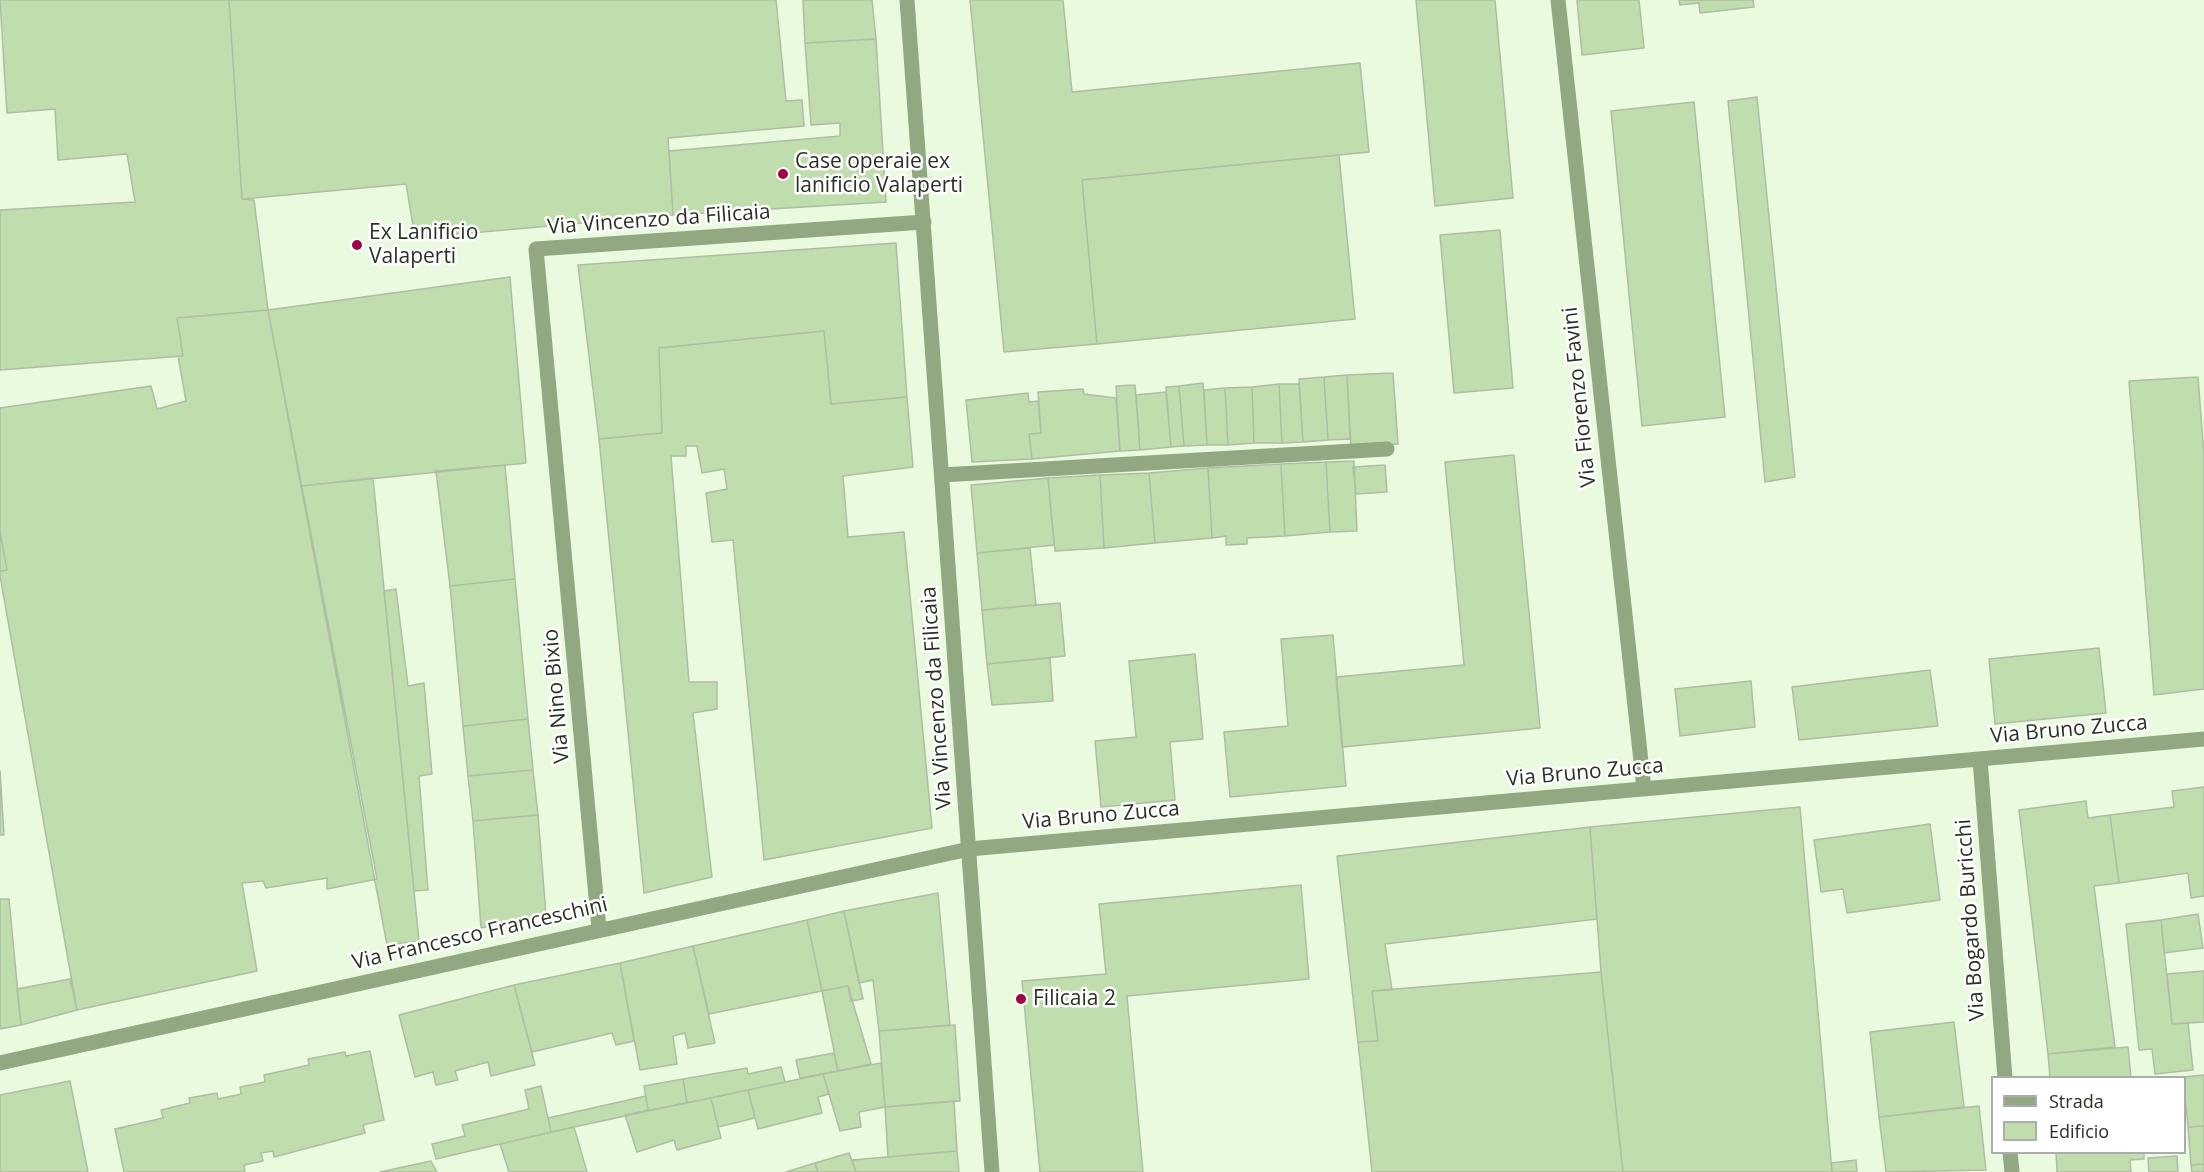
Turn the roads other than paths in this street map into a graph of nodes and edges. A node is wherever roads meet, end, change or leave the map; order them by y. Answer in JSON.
{"nodes":[{"id":1,"x":907,"y":0,"type":"edge"},
{"id":2,"x":1558,"y":0,"type":"edge"},
{"id":3,"x":924,"y":222,"type":"junction"},
{"id":4,"x":1387,"y":449,"type":"dead end"},
{"id":5,"x":556,"y":460,"type":"joint"},
{"id":6,"x":942,"y":475,"type":"junction"},
{"id":7,"x":2204,"y":739,"type":"edge"},
{"id":8,"x":1980,"y":759,"type":"junction"},
{"id":9,"x":1644,"y":789,"type":"junction"},
{"id":10,"x":969,"y":849,"type":"junction"},
{"id":11,"x":599,"y":929,"type":"junction"},
{"id":12,"x":0,"y":1063,"type":"edge"},
{"id":13,"x":2004,"y":1076,"type":"edge"},
{"id":14,"x":2010,"y":1154,"type":"edge"},
{"id":15,"x":992,"y":1172,"type":"edge"},
{"id":16,"x":2012,"y":1172,"type":"edge"}],
"edges":[{"from":1,"to":3,"type":"street","name":"Via Vincenzo da Filicaia"},
{"from":2,"to":9,"type":"street","name":"Via Fiorenzo Favini"},
{"from":3,"to":5,"type":"street","name":"Via Vincenzo da Filicaia"},
{"from":3,"to":6,"type":"street","name":"Via Vincenzo da Filicaia"},
{"from":4,"to":6,"type":"street"},
{"from":5,"to":11,"type":"street","name":"Via Nino Bixio"},
{"from":6,"to":10,"type":"street","name":"Via Vincenzo da Filicaia"},
{"from":7,"to":8,"type":"street","name":"Via Bruno Zucca"},
{"from":8,"to":9,"type":"street","name":"Via Bruno Zucca"},
{"from":8,"to":13,"type":"street","name":"Via Bogardo Buricchi"},
{"from":9,"to":10,"type":"street","name":"Via Bruno Zucca"},
{"from":10,"to":11,"type":"street","name":"Via Francesco Franceschini"},
{"from":10,"to":15,"type":"street","name":"Via Vincenzo da Filicaia"},
{"from":11,"to":12,"type":"street","name":"Via Francesco Franceschini"},
{"from":14,"to":16,"type":"street"}]}
